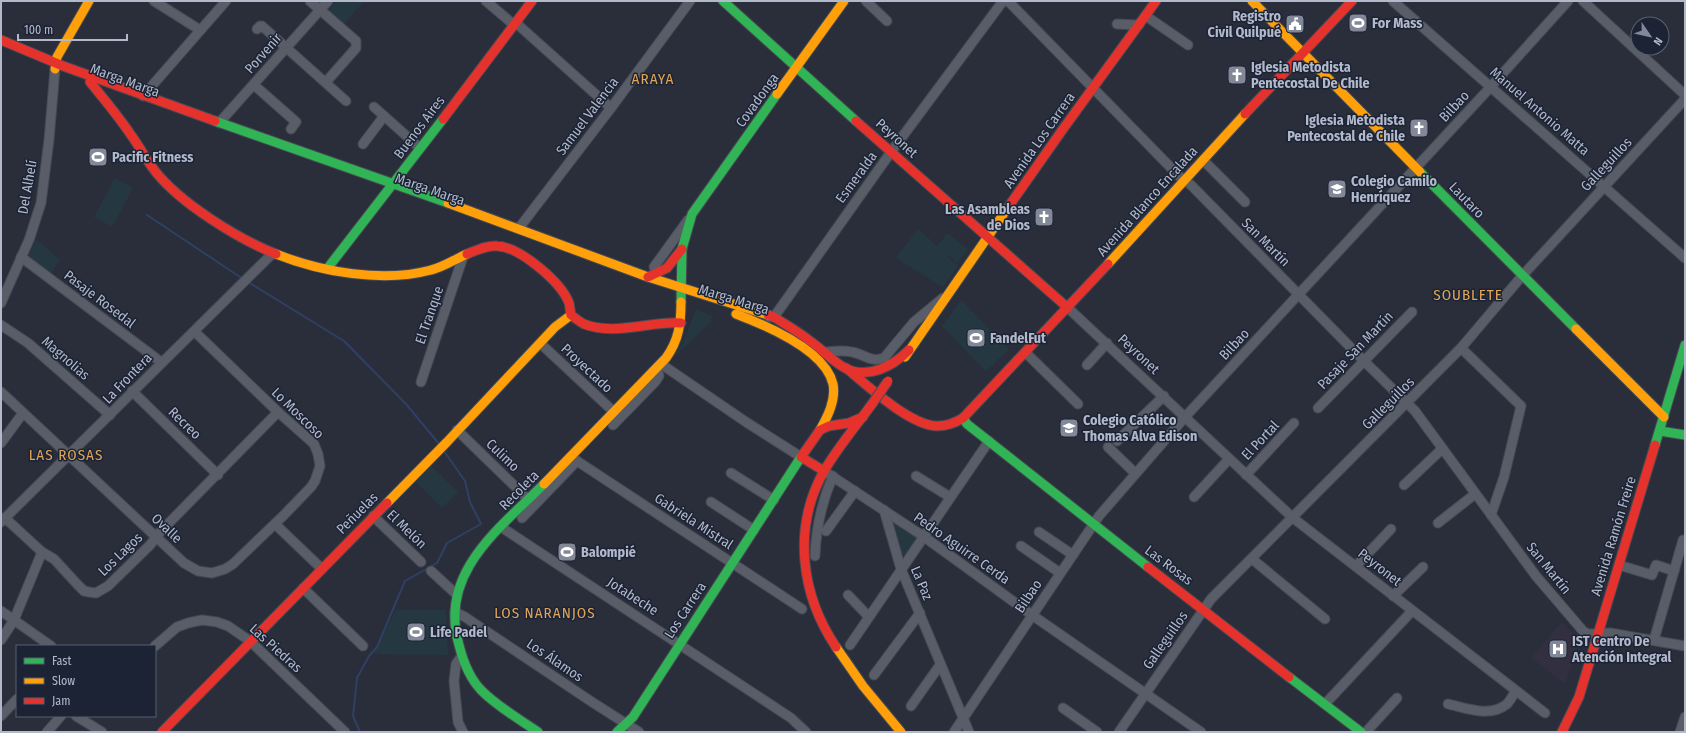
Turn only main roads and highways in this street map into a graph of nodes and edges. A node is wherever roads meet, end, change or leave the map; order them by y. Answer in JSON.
{"nodes":[{"id":1,"x":89,"y":1,"type":"edge"},
{"id":2,"x":532,"y":1,"type":"edge"},
{"id":3,"x":723,"y":1,"type":"edge"},
{"id":4,"x":844,"y":1,"type":"edge"},
{"id":5,"x":1156,"y":1,"type":"edge"},
{"id":6,"x":1252,"y":1,"type":"edge"},
{"id":7,"x":1352,"y":1,"type":"edge"},
{"id":8,"x":1,"y":40,"type":"edge"},
{"id":9,"x":1,"y":46,"type":"edge"},
{"id":10,"x":1303,"y":53,"type":"junction"},
{"id":11,"x":55,"y":66,"type":"junction"},
{"id":12,"x":798,"y":68,"type":"junction"},
{"id":13,"x":90,"y":82,"type":"junction"},
{"id":14,"x":392,"y":186,"type":"junction"},
{"id":15,"x":988,"y":237,"type":"junction"},
{"id":16,"x":682,"y":249,"type":"junction"},
{"id":17,"x":327,"y":269,"type":"junction"},
{"id":18,"x":648,"y":277,"type":"junction"},
{"id":19,"x":682,"y":292,"type":"junction"},
{"id":20,"x":701,"y":304,"type":"dead end"},
{"id":21,"x":712,"y":307,"type":"dead end"},
{"id":22,"x":1068,"y":308,"type":"junction"},
{"id":23,"x":571,"y":315,"type":"junction"},
{"id":24,"x":751,"y":318,"type":"junction"},
{"id":25,"x":681,"y":323,"type":"junction"},
{"id":26,"x":1685,"y":345,"type":"edge"},
{"id":27,"x":909,"y":350,"type":"junction"},
{"id":28,"x":845,"y":368,"type":"junction"},
{"id":29,"x":864,"y":417,"type":"junction"},
{"id":30,"x":1664,"y":417,"type":"junction"},
{"id":31,"x":963,"y":418,"type":"junction"},
{"id":32,"x":820,"y":430,"type":"junction"},
{"id":33,"x":1660,"y":431,"type":"junction"},
{"id":34,"x":1685,"y":435,"type":"edge"},
{"id":35,"x":801,"y":457,"type":"junction"},
{"id":36,"x":824,"y":471,"type":"junction"},
{"id":37,"x":162,"y":732,"type":"edge"},
{"id":38,"x":538,"y":732,"type":"edge"},
{"id":39,"x":617,"y":732,"type":"edge"},
{"id":40,"x":901,"y":732,"type":"edge"},
{"id":41,"x":1362,"y":732,"type":"edge"},
{"id":42,"x":1562,"y":732,"type":"edge"}],
"edges":[{"from":1,"to":11,"type":"main road"},
{"from":2,"to":14,"type":"main road","name":"Buenos Aires"},
{"from":3,"to":12,"type":"main road","name":"Peyronet"},
{"from":4,"to":12,"type":"main road","name":"Covadonga"},
{"from":5,"to":15,"type":"main road","name":"Avenida Los Carrera"},
{"from":6,"to":10,"type":"main road","name":"Lautaro"},
{"from":7,"to":10,"type":"main road","name":"Avenida Blanco Encalada"},
{"from":8,"to":11,"type":"main road","name":"Marga Marga"},
{"from":9,"to":11,"type":"main road","name":"Marga Marga"},
{"from":10,"to":22,"type":"main road","name":"Avenida Blanco Encalada"},
{"from":10,"to":30,"type":"main road","name":"Lautaro"},
{"from":11,"to":13,"type":"main road","name":"Marga Marga"},
{"from":11,"to":14,"type":"main road","name":"Marga Marga"},
{"from":12,"to":15,"type":"main road","name":"Peyronet"},
{"from":12,"to":16,"type":"main road","name":"Covadonga"},
{"from":13,"to":14,"type":"main road","name":"Marga Marga"},
{"from":13,"to":17,"type":"main road"},
{"from":14,"to":17,"type":"main road","name":"Buenos Aires"},
{"from":14,"to":18,"type":"main road","name":"Marga Marga"},
{"from":14,"to":19,"type":"main road","name":"Marga Marga"},
{"from":15,"to":22,"type":"main road","name":"Peyronet"},
{"from":15,"to":27,"type":"main road","name":"Avenida Los Carrera"},
{"from":16,"to":18,"type":"main road"},
{"from":16,"to":19,"type":"main road","name":"Covadonga"},
{"from":17,"to":23,"type":"main road"},
{"from":18,"to":19,"type":"main road","name":"Marga Marga"},
{"from":19,"to":20,"type":"main road","name":"Marga Marga"},
{"from":19,"to":25,"type":"main road","name":"Recoleta"},
{"from":19,"to":28,"type":"main road","name":"Marga Marga"},
{"from":21,"to":24,"type":"main road","name":"Marga Marga"},
{"from":22,"to":31,"type":"main road","name":"Avenida Blanco Encalada"},
{"from":23,"to":25,"type":"main road"},
{"from":23,"to":37,"type":"main road","name":"Peñuelas"},
{"from":24,"to":28,"type":"main road","name":"Marga Marga"},
{"from":24,"to":32,"type":"main road","name":"Los Carrera"},
{"from":25,"to":38,"type":"main road","name":"Recoleta"},
{"from":26,"to":30,"type":"main road","name":"Avenida Ramón Freire"},
{"from":27,"to":28,"type":"main road"},
{"from":27,"to":29,"type":"main road","name":"Avenida Los Carrera","bridge":true},
{"from":28,"to":31,"type":"main road","name":"Marga Marga"},
{"from":29,"to":32,"type":"main road"},
{"from":29,"to":36,"type":"main road","name":"Avenida Los Carrera"},
{"from":30,"to":33,"type":"main road","name":"Avenida Ramón Freire"},
{"from":31,"to":41,"type":"main road","name":"Las Rosas"},
{"from":32,"to":35,"type":"main road","name":"Los Carrera"},
{"from":33,"to":34,"type":"main road"},
{"from":33,"to":42,"type":"main road","name":"Avenida Ramón Freire"},
{"from":35,"to":36,"type":"main road"},
{"from":35,"to":39,"type":"main road","name":"Los Carrera"},
{"from":36,"to":40,"type":"main road","name":"Avenida Los Carrera"}]}
